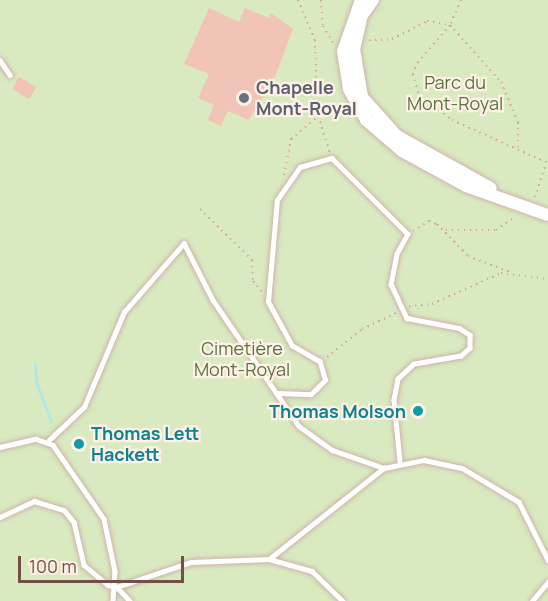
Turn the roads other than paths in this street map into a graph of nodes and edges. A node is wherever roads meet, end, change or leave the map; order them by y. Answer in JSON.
{"nodes":[{"id":1,"x":361,"y":0,"type":"edge"},
{"id":2,"x":373,"y":0,"type":"edge"},
{"id":3,"x":0,"y":60,"type":"edge"},
{"id":4,"x":10,"y":75,"type":"dead end"},
{"id":5,"x":548,"y":209,"type":"edge"},
{"id":6,"x":548,"y":215,"type":"edge"},
{"id":7,"x":278,"y":393,"type":"junction"},
{"id":8,"x":49,"y":440,"type":"junction"},
{"id":9,"x":0,"y":447,"type":"edge"},
{"id":10,"x":400,"y":461,"type":"junction"},
{"id":11,"x":384,"y":468,"type":"junction"},
{"id":12,"x":0,"y":518,"type":"edge"},
{"id":13,"x":269,"y":560,"type":"junction"},
{"id":14,"x":548,"y":560,"type":"edge"},
{"id":15,"x":548,"y":582,"type":"edge"},
{"id":16,"x":117,"y":587,"type":"junction"},
{"id":17,"x":113,"y":601,"type":"edge"},
{"id":18,"x":130,"y":601,"type":"edge"},
{"id":19,"x":342,"y":601,"type":"edge"},
{"id":20,"x":532,"y":601,"type":"edge"}],
"edges":[{"from":1,"to":6,"type":"street"},
{"from":2,"to":5,"type":"street"},
{"from":3,"to":4,"type":"lane"},
{"from":7,"to":8,"type":"lane"},
{"from":7,"to":10,"type":"lane"},
{"from":7,"to":11,"type":"lane"},
{"from":8,"to":9,"type":"lane"},
{"from":8,"to":16,"type":"lane"},
{"from":10,"to":11,"type":"lane"},
{"from":10,"to":14,"type":"lane"},
{"from":11,"to":13,"type":"lane"},
{"from":12,"to":16,"type":"lane"},
{"from":13,"to":16,"type":"lane"},
{"from":13,"to":19,"type":"lane"},
{"from":15,"to":20,"type":"lane"},
{"from":16,"to":17,"type":"lane"},
{"from":16,"to":18,"type":"lane"}]}
